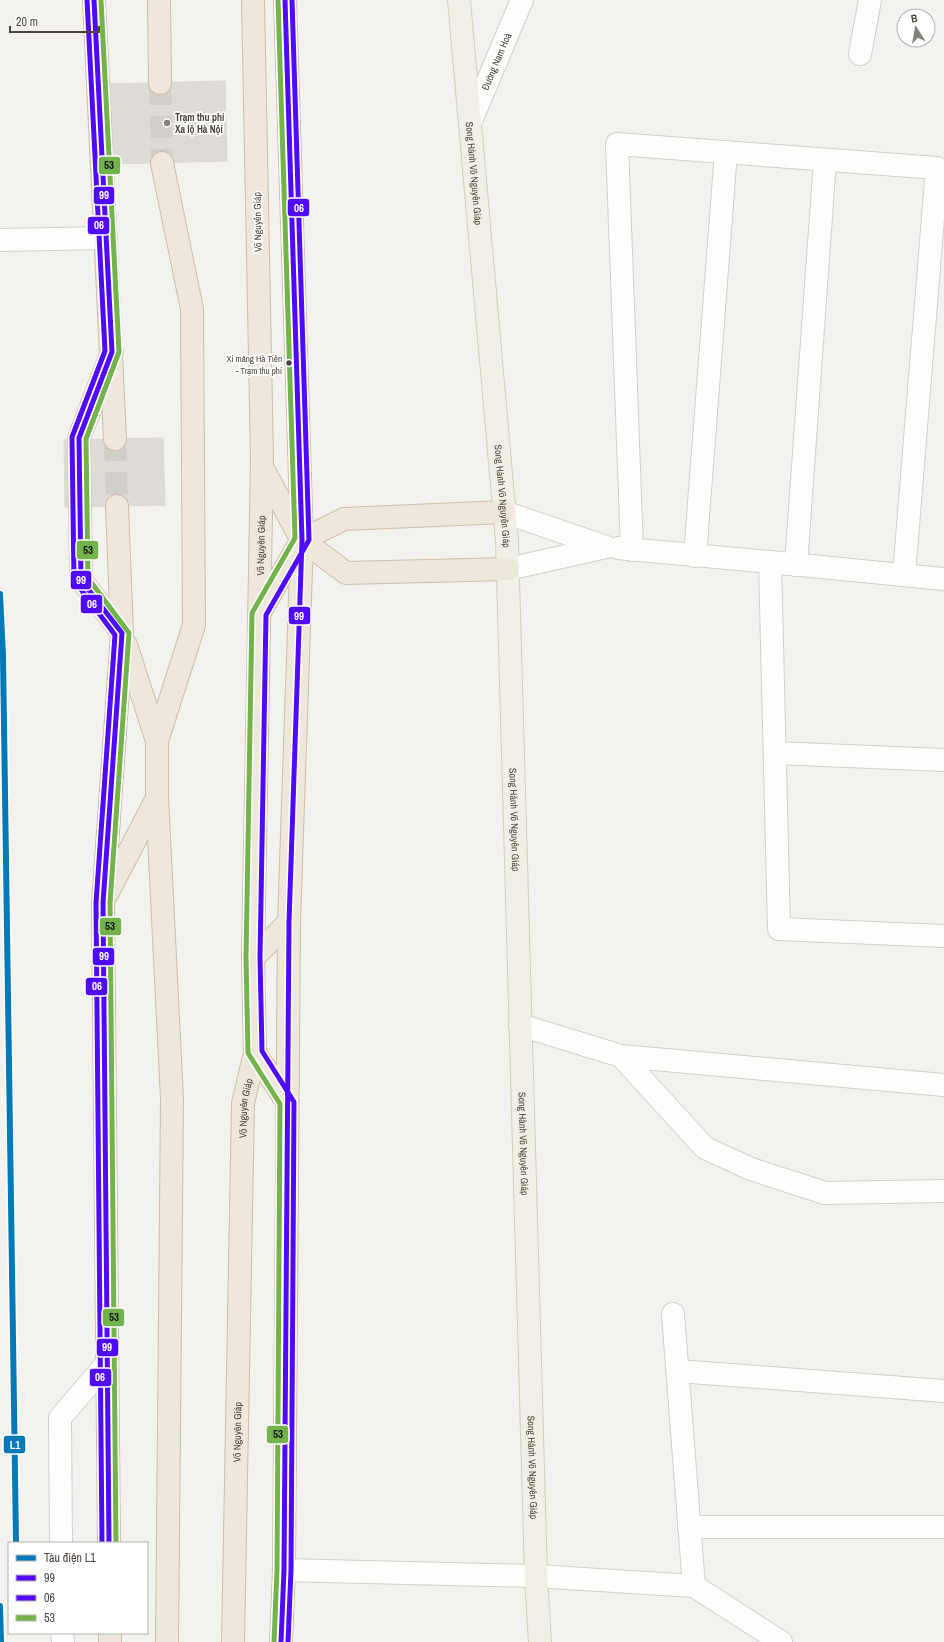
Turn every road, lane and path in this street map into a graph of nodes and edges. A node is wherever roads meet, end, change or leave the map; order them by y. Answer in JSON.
{"nodes":[{"id":1,"x":94,"y":0,"type":"edge"},
{"id":2,"x":159,"y":0,"type":"edge"},
{"id":3,"x":253,"y":0,"type":"edge"},
{"id":4,"x":285,"y":0,"type":"edge"},
{"id":5,"x":459,"y":0,"type":"edge"},
{"id":6,"x":522,"y":0,"type":"edge"},
{"id":7,"x":870,"y":0,"type":"edge"},
{"id":8,"x":860,"y":54,"type":"dead end"},
{"id":9,"x":160,"y":83,"type":"tunnel mouth"},
{"id":10,"x":470,"y":124,"type":"junction"},
{"id":11,"x":726,"y":152,"type":"junction"},
{"id":12,"x":825,"y":160,"type":"junction"},
{"id":13,"x":162,"y":163,"type":"tunnel mouth"},
{"id":14,"x":106,"y":238,"type":"junction"},
{"id":15,"x":0,"y":240,"type":"edge"},
{"id":16,"x":112,"y":352,"type":"junction"},
{"id":17,"x":115,"y":439,"type":"tunnel mouth"},
{"id":18,"x":262,"y":466,"type":"junction"},
{"id":19,"x":117,"y":506,"type":"tunnel mouth"},
{"id":20,"x":504,"y":512,"type":"junction"},
{"id":21,"x":302,"y":540,"type":"junction"},
{"id":22,"x":606,"y":547,"type":"junction"},
{"id":23,"x":632,"y":550,"type":"junction"},
{"id":24,"x":695,"y":556,"type":"junction"},
{"id":25,"x":770,"y":562,"type":"junction"},
{"id":26,"x":796,"y":565,"type":"junction"},
{"id":27,"x":508,"y":569,"type":"junction"},
{"id":28,"x":904,"y":575,"type":"junction"},
{"id":29,"x":944,"y":579,"type":"edge"},
{"id":30,"x":259,"y":613,"type":"junction"},
{"id":31,"x":122,"y":633,"type":"junction"},
{"id":32,"x":157,"y":741,"type":"junction"},
{"id":33,"x":775,"y":753,"type":"junction"},
{"id":34,"x":944,"y":760,"type":"edge"},
{"id":35,"x":157,"y":797,"type":"junction"},
{"id":36,"x":103,"y":903,"type":"junction"},
{"id":37,"x":289,"y":922,"type":"junction"},
{"id":38,"x":944,"y":936,"type":"edge"},
{"id":39,"x":253,"y":958,"type":"junction"},
{"id":40,"x":520,"y":1025,"type":"junction"},
{"id":41,"x":255,"y":1053,"type":"junction"},
{"id":42,"x":621,"y":1056,"type":"junction"},
{"id":43,"x":944,"y":1085,"type":"edge"},
{"id":44,"x":287,"y":1102,"type":"junction"},
{"id":45,"x":944,"y":1191,"type":"edge"},
{"id":46,"x":673,"y":1314,"type":"dead end"},
{"id":47,"x":107,"y":1363,"type":"junction"},
{"id":48,"x":678,"y":1371,"type":"junction"},
{"id":49,"x":944,"y":1391,"type":"edge"},
{"id":50,"x":689,"y":1527,"type":"junction"},
{"id":51,"x":944,"y":1528,"type":"edge"},
{"id":52,"x":61,"y":1542,"type":"edge"},
{"id":53,"x":109,"y":1542,"type":"edge"},
{"id":54,"x":284,"y":1570,"type":"junction"},
{"id":55,"x":536,"y":1576,"type":"junction"},
{"id":56,"x":694,"y":1586,"type":"junction"},
{"id":57,"x":167,"y":1642,"type":"edge"},
{"id":58,"x":232,"y":1642,"type":"edge"},
{"id":59,"x":281,"y":1642,"type":"edge"},
{"id":60,"x":540,"y":1642,"type":"edge"},
{"id":61,"x":781,"y":1642,"type":"edge"}],
"edges":[{"from":1,"to":14,"type":"highway"},
{"from":2,"to":9,"type":"highway"},
{"from":3,"to":18,"type":"highway","name":"Võ Nguyên Giáp"},
{"from":4,"to":21,"type":"highway"},
{"from":5,"to":10,"type":"main road","name":"Song Hành Võ Nguyên Giáp"},
{"from":6,"to":10,"type":"street","name":"Đường Nam Hoà"},
{"from":7,"to":8,"type":"street"},
{"from":10,"to":20,"type":"main road","name":"Song Hành Võ Nguyên Giáp"},
{"from":11,"to":12,"type":"street"},
{"from":11,"to":23,"type":"street"},
{"from":11,"to":24,"type":"street"},
{"from":12,"to":26,"type":"street"},
{"from":12,"to":28,"type":"street"},
{"from":13,"to":32,"type":"highway"},
{"from":14,"to":15,"type":"street"},
{"from":14,"to":16,"type":"highway"},
{"from":16,"to":17,"type":"highway"},
{"from":16,"to":31,"type":"main road"},
{"from":18,"to":21,"type":"highway"},
{"from":18,"to":30,"type":"highway","name":"Võ Nguyên Giáp"},
{"from":19,"to":31,"type":"highway"},
{"from":20,"to":21,"type":"highway"},
{"from":20,"to":22,"type":"street"},
{"from":20,"to":27,"type":"main road","name":"Song Hành Võ Nguyên Giáp"},
{"from":21,"to":27,"type":"highway"},
{"from":21,"to":30,"type":"highway"},
{"from":21,"to":37,"type":"highway"},
{"from":22,"to":23,"type":"street"},
{"from":22,"to":27,"type":"street"},
{"from":23,"to":24,"type":"street"},
{"from":24,"to":25,"type":"street"},
{"from":25,"to":26,"type":"street"},
{"from":25,"to":33,"type":"street"},
{"from":26,"to":28,"type":"street"},
{"from":27,"to":40,"type":"main road","name":"Song Hành Võ Nguyên Giáp"},
{"from":28,"to":29,"type":"street"},
{"from":30,"to":39,"type":"highway","name":"Võ Nguyên Giáp"},
{"from":31,"to":32,"type":"highway"},
{"from":31,"to":36,"type":"highway"},
{"from":32,"to":35,"type":"highway"},
{"from":33,"to":34,"type":"street"},
{"from":33,"to":38,"type":"street"},
{"from":35,"to":36,"type":"highway"},
{"from":35,"to":57,"type":"highway"},
{"from":36,"to":47,"type":"highway"},
{"from":37,"to":39,"type":"highway"},
{"from":37,"to":44,"type":"highway"},
{"from":39,"to":41,"type":"highway","name":"Võ Nguyên Giáp"},
{"from":40,"to":42,"type":"street"},
{"from":40,"to":55,"type":"main road","name":"Song Hành Võ Nguyên Giáp"},
{"from":41,"to":44,"type":"highway"},
{"from":41,"to":58,"type":"highway","name":"Võ Nguyên Giáp"},
{"from":42,"to":43,"type":"street"},
{"from":42,"to":45,"type":"street"},
{"from":44,"to":54,"type":"highway"},
{"from":46,"to":48,"type":"street"},
{"from":47,"to":52,"type":"street"},
{"from":47,"to":53,"type":"highway"},
{"from":48,"to":49,"type":"street"},
{"from":48,"to":50,"type":"street"},
{"from":50,"to":51,"type":"street"},
{"from":50,"to":56,"type":"street"},
{"from":54,"to":55,"type":"street"},
{"from":54,"to":59,"type":"highway"},
{"from":55,"to":56,"type":"street"},
{"from":55,"to":60,"type":"main road","name":"Song Hành Võ Nguyên Giáp"},
{"from":56,"to":61,"type":"street"}]}
